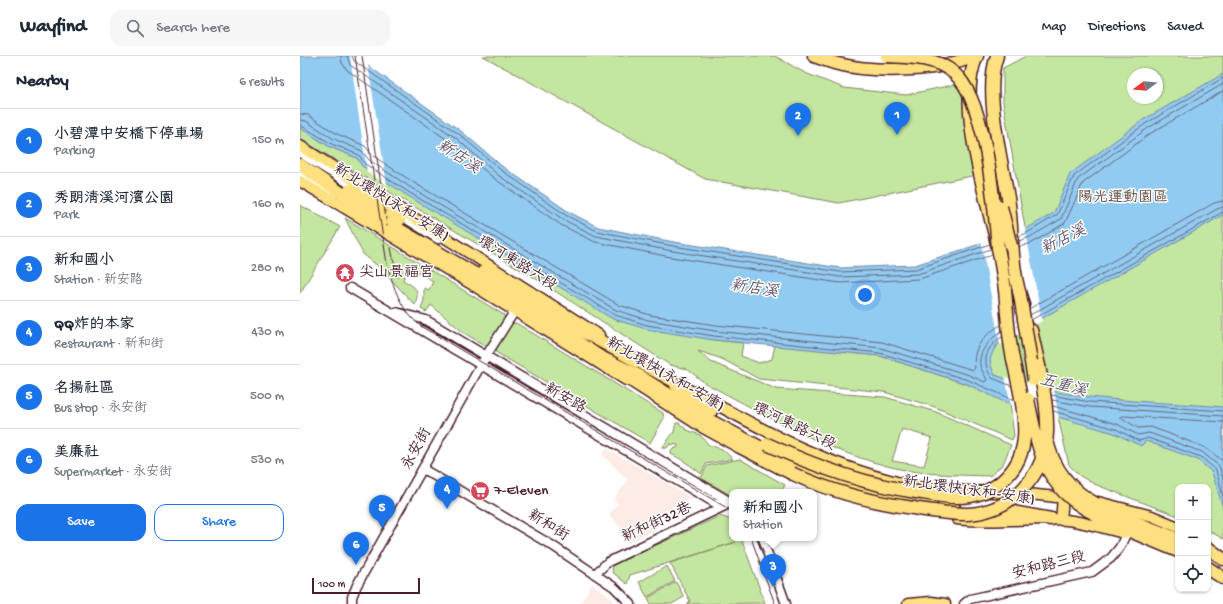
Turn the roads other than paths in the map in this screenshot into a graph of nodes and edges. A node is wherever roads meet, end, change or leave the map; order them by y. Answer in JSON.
{"nodes":[{"id":1,"x":814,"y":56,"type":"edge"},
{"id":2,"x":887,"y":56,"type":"edge"},
{"id":3,"x":934,"y":56,"type":"edge"},
{"id":4,"x":976,"y":56,"type":"edge"},
{"id":5,"x":997,"y":56,"type":"edge"},
{"id":6,"x":300,"y":146,"type":"edge"},
{"id":7,"x":300,"y":153,"type":"edge"},
{"id":8,"x":300,"y":158,"type":"edge"},
{"id":9,"x":300,"y":165,"type":"edge"},
{"id":10,"x":300,"y":173,"type":"edge"},
{"id":11,"x":300,"y":181,"type":"edge"},
{"id":12,"x":1011,"y":246,"type":"junction"},
{"id":13,"x":998,"y":248,"type":"junction"},
{"id":14,"x":440,"y":265,"type":"junction"},
{"id":15,"x":473,"y":285,"type":"junction"},
{"id":16,"x":350,"y":288,"type":"dead end"},
{"id":17,"x":493,"y":288,"type":"junction"},
{"id":18,"x":1005,"y":290,"type":"junction"},
{"id":19,"x":1020,"y":295,"type":"junction"},
{"id":20,"x":386,"y":309,"type":"junction"},
{"id":21,"x":514,"y":312,"type":"junction"},
{"id":22,"x":486,"y":356,"type":"junction"},
{"id":23,"x":600,"y":357,"type":"junction"},
{"id":24,"x":638,"y":362,"type":"junction"},
{"id":25,"x":481,"y":366,"type":"junction"},
{"id":26,"x":676,"y":385,"type":"junction"},
{"id":27,"x":423,"y":469,"type":"junction"},
{"id":28,"x":1063,"y":498,"type":"junction"},
{"id":29,"x":729,"y":501,"type":"edge"},
{"id":30,"x":729,"y":503,"type":"edge"},
{"id":31,"x":729,"y":504,"type":"edge"},
{"id":32,"x":1094,"y":508,"type":"junction"},
{"id":33,"x":1056,"y":520,"type":"junction"},
{"id":34,"x":1175,"y":526,"type":"edge"},
{"id":35,"x":1175,"y":531,"type":"edge"},
{"id":36,"x":1126,"y":534,"type":"junction"},
{"id":37,"x":1175,"y":538,"type":"edge"},
{"id":38,"x":763,"y":541,"type":"edge"},
{"id":39,"x":1175,"y":542,"type":"edge"},
{"id":40,"x":1211,"y":544,"type":"edge"},
{"id":41,"x":1211,"y":550,"type":"edge"},
{"id":42,"x":1175,"y":551,"type":"edge"},
{"id":43,"x":1175,"y":551,"type":"edge"},
{"id":44,"x":1223,"y":552,"type":"edge"},
{"id":45,"x":1211,"y":554,"type":"edge"},
{"id":46,"x":1211,"y":560,"type":"edge"},
{"id":47,"x":1223,"y":560,"type":"edge"},
{"id":48,"x":1223,"y":568,"type":"edge"},
{"id":49,"x":1211,"y":571,"type":"edge"},
{"id":50,"x":596,"y":574,"type":"junction"},
{"id":51,"x":1223,"y":579,"type":"edge"},
{"id":52,"x":352,"y":604,"type":"edge"},
{"id":53,"x":631,"y":604,"type":"edge"},
{"id":54,"x":786,"y":604,"type":"edge"},
{"id":55,"x":908,"y":604,"type":"edge"},
{"id":56,"x":945,"y":604,"type":"edge"},
{"id":57,"x":964,"y":604,"type":"edge"}],
"edges":[{"from":1,"to":4,"type":"highway"},
{"from":2,"to":13,"type":"highway","bridge":true},
{"from":3,"to":12,"type":"highway","bridge":true},
{"from":4,"to":13,"type":"highway","bridge":true},
{"from":5,"to":12,"type":"highway","bridge":true},
{"from":6,"to":24,"type":"main road","name":"環河東路六段"},
{"from":7,"to":24,"type":"street"},
{"from":8,"to":24,"type":"highway","name":"新北環快(永和-安康)"},
{"from":9,"to":17,"type":"highway","name":"新北環快(永和-安康)"},
{"from":10,"to":14,"type":"street"},
{"from":11,"to":14,"type":"main road"},
{"from":12,"to":19,"type":"highway"},
{"from":13,"to":18,"type":"highway"},
{"from":14,"to":15,"type":"main road"},
{"from":15,"to":17,"type":"highway"},
{"from":15,"to":21,"type":"main road"},
{"from":16,"to":20,"type":"street","name":"新安路"},
{"from":17,"to":23,"type":"highway","name":"新北環快(永和-安康)"},
{"from":18,"to":26,"type":"highway","bridge":true},
{"from":18,"to":32,"type":"highway","bridge":true},
{"from":19,"to":23,"type":"highway","bridge":true},
{"from":19,"to":32,"type":"highway","bridge":true},
{"from":20,"to":22,"type":"street","name":"新安路"},
{"from":20,"to":25,"type":"street","name":"新安路"},
{"from":21,"to":22,"type":"street","name":"永安街"},
{"from":21,"to":33,"type":"main road"},
{"from":22,"to":25,"type":"street","name":"永安街"},
{"from":22,"to":29,"type":"street","name":"新安路"},
{"from":23,"to":33,"type":"highway","name":"新北環快(永和-安康)"},
{"from":24,"to":26,"type":"main road","name":"環河東路六段"},
{"from":25,"to":27,"type":"street","name":"永安街"},
{"from":25,"to":30,"type":"street","name":"新安路"},
{"from":26,"to":28,"type":"main road","name":"環河東路六段"},
{"from":27,"to":50,"type":"street","name":"新和街"},
{"from":27,"to":52,"type":"street","name":"永安街"},
{"from":28,"to":33,"type":"main road"},
{"from":28,"to":34,"type":"main road","name":"環河東路六段"},
{"from":31,"to":50,"type":"street","name":"新和街32巷"},
{"from":32,"to":35,"type":"highway"},
{"from":32,"to":37,"type":"highway"},
{"from":32,"to":39,"type":"highway"},
{"from":32,"to":42,"type":"highway"},
{"from":33,"to":36,"type":"main road"},
{"from":36,"to":43,"type":"main road"},
{"from":36,"to":57,"type":"street","name":"安和路三段"},
{"from":38,"to":54,"type":"street"},
{"from":40,"to":44,"type":"main road"},
{"from":41,"to":47,"type":"highway"},
{"from":45,"to":47,"type":"highway"},
{"from":46,"to":48,"type":"highway"},
{"from":49,"to":51,"type":"highway"},
{"from":50,"to":53,"type":"street","name":"新和街"},
{"from":55,"to":56,"type":"main road"}]}
